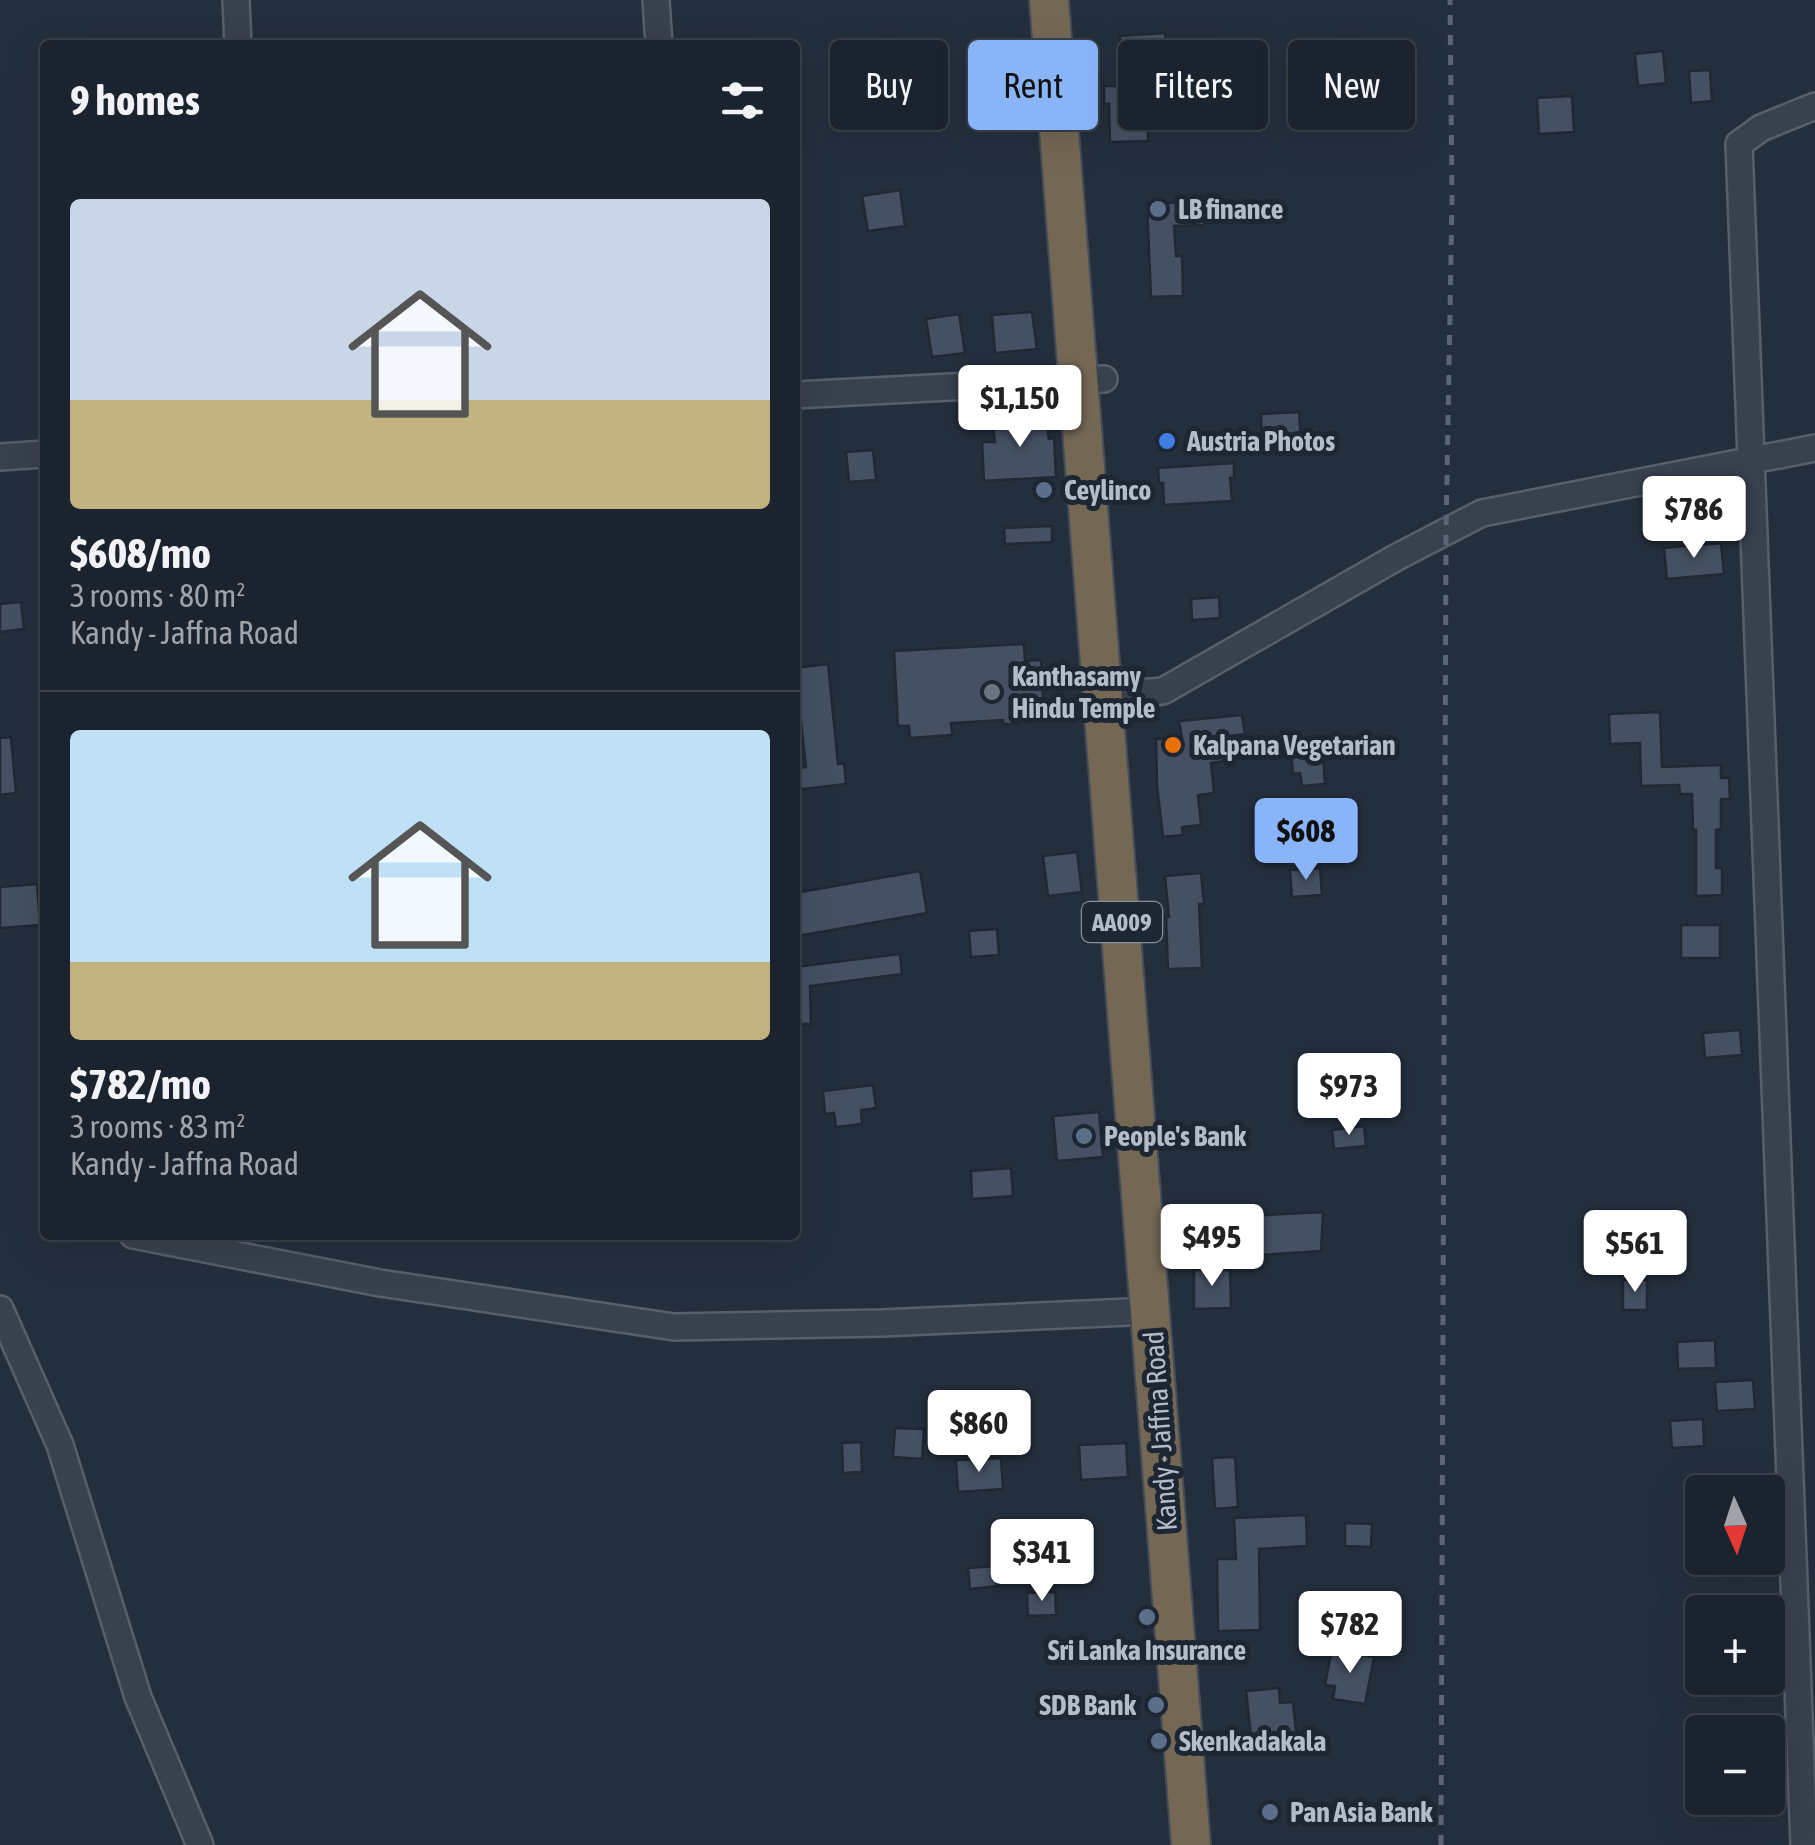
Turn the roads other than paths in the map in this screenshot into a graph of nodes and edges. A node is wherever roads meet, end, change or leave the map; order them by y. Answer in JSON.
{"nodes":[{"id":1,"x":236,"y":0,"type":"edge"},
{"id":2,"x":656,"y":0,"type":"edge"},
{"id":3,"x":1049,"y":0,"type":"edge"},
{"id":4,"x":1074,"y":0,"type":"edge"},
{"id":5,"x":238,"y":40,"type":"edge"},
{"id":6,"x":660,"y":40,"type":"edge"},
{"id":7,"x":1815,"y":106,"type":"edge"},
{"id":8,"x":1092,"y":379,"type":"junction"},
{"id":9,"x":800,"y":396,"type":"edge"},
{"id":10,"x":1815,"y":448,"type":"edge"},
{"id":11,"x":40,"y":454,"type":"edge"},
{"id":12,"x":0,"y":458,"type":"edge"},
{"id":13,"x":1751,"y":461,"type":"junction"},
{"id":14,"x":1116,"y":695,"type":"junction"},
{"id":15,"x":159,"y":1240,"type":"edge"},
{"id":16,"x":0,"y":1309,"type":"edge"},
{"id":17,"x":1152,"y":1311,"type":"junction"},
{"id":18,"x":200,"y":1845,"type":"edge"},
{"id":19,"x":1191,"y":1845,"type":"edge"},
{"id":20,"x":1214,"y":1845,"type":"edge"},
{"id":21,"x":1804,"y":1845,"type":"edge"}],
"edges":[{"from":1,"to":5,"type":"street"},
{"from":2,"to":6,"type":"street"},
{"from":3,"to":8,"type":"highway","name":"Kandy - Jaffna Road","number":"AA009"},
{"from":4,"to":8,"type":"highway","name":"Kandy - Jaffna Road","number":"AA009"},
{"from":7,"to":13,"type":"street"},
{"from":8,"to":9,"type":"street"},
{"from":8,"to":14,"type":"highway","name":"Kandy - Jaffna Road","number":"AA009"},
{"from":10,"to":13,"type":"street"},
{"from":11,"to":12,"type":"street"},
{"from":13,"to":14,"type":"street"},
{"from":13,"to":21,"type":"street"},
{"from":14,"to":17,"type":"highway","name":"Kandy - Jaffna Road","number":"AA009"},
{"from":14,"to":20,"type":"highway","name":"Kandy - Jaffna Road","number":"AA009"},
{"from":15,"to":17,"type":"street"},
{"from":16,"to":18,"type":"street"},
{"from":17,"to":19,"type":"highway","name":"Kandy - Jaffna Road","number":"AA009"}]}
